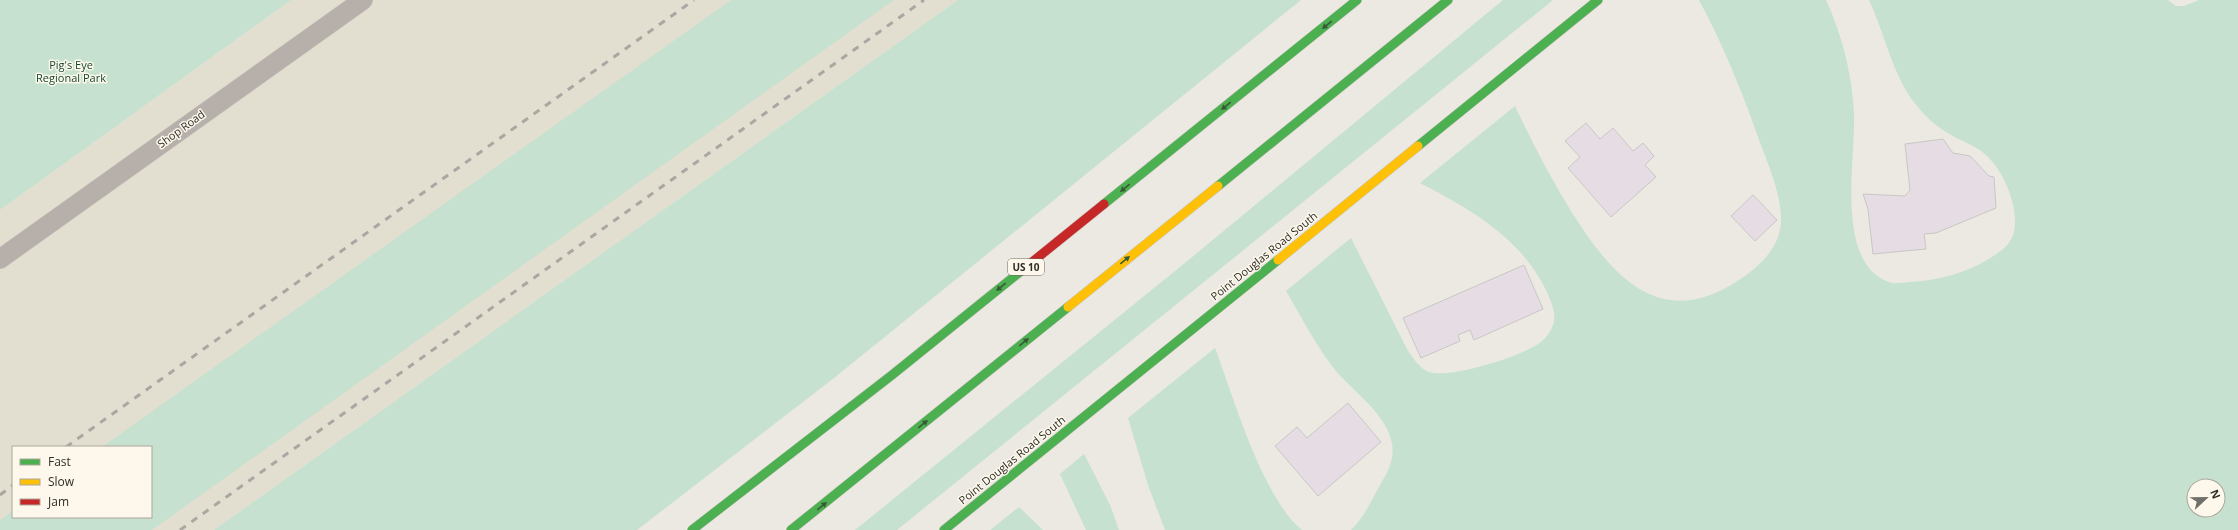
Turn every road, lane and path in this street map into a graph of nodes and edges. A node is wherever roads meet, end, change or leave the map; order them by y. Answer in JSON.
{"nodes":[{"id":1,"x":363,"y":0,"type":"edge"},
{"id":2,"x":1357,"y":0,"type":"edge"},
{"id":3,"x":1448,"y":0,"type":"edge"},
{"id":4,"x":1598,"y":0,"type":"edge"},
{"id":5,"x":0,"y":259,"type":"edge"},
{"id":6,"x":692,"y":530,"type":"edge"},
{"id":7,"x":791,"y":530,"type":"edge"},
{"id":8,"x":944,"y":530,"type":"edge"}],
"edges":[{"from":1,"to":5,"type":"lane","name":"Shop Road"},
{"from":2,"to":6,"type":"main road","number":"US 10","one_way":true},
{"from":7,"to":3,"type":"main road","one_way":true},
{"from":4,"to":8,"type":"main road","name":"Point Douglas Road South"}]}
